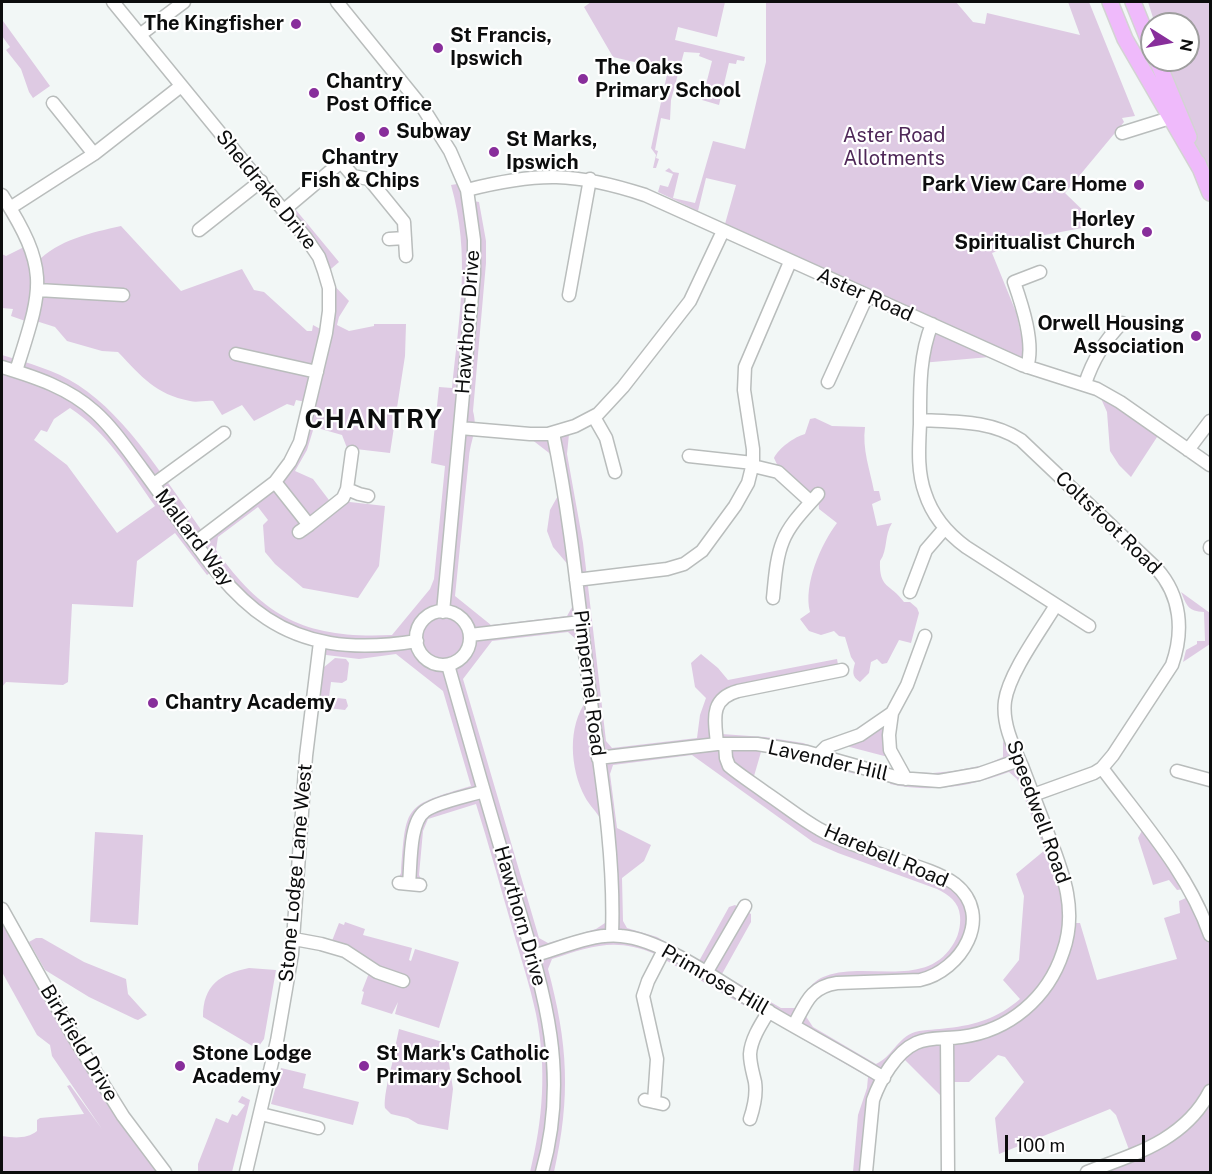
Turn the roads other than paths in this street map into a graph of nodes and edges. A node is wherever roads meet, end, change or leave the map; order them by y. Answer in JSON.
{"nodes":[{"id":1,"x":113,"y":2,"type":"edge"},
{"id":2,"x":184,"y":2,"type":"edge"},
{"id":3,"x":337,"y":2,"type":"edge"},
{"id":4,"x":1110,"y":2,"type":"edge"},
{"id":5,"x":1133,"y":2,"type":"edge"},
{"id":6,"x":1140,"y":19,"type":"edge"},
{"id":7,"x":141,"y":34,"type":"junction"},
{"id":8,"x":1162,"y":72,"type":"edge"},
{"id":9,"x":181,"y":86,"type":"junction"},
{"id":10,"x":53,"y":103,"type":"dead end"},
{"id":11,"x":1170,"y":118,"type":"junction"},
{"id":12,"x":1122,"y":133,"type":"dead end"},
{"id":13,"x":94,"y":154,"type":"junction"},
{"id":14,"x":1201,"y":170,"type":"junction"},
{"id":15,"x":590,"y":179,"type":"junction"},
{"id":16,"x":261,"y":181,"type":"junction"},
{"id":17,"x":467,"y":190,"type":"junction"},
{"id":18,"x":1210,"y":193,"type":"edge"},
{"id":19,"x":2,"y":195,"type":"edge"},
{"id":20,"x":10,"y":208,"type":"junction"},
{"id":21,"x":284,"y":210,"type":"junction"},
{"id":22,"x":200,"y":230,"type":"dead end"},
{"id":23,"x":723,"y":231,"type":"junction"},
{"id":24,"x":405,"y":238,"type":"junction"},
{"id":25,"x":389,"y":239,"type":"dead end"},
{"id":26,"x":406,"y":256,"type":"dead end"},
{"id":27,"x":790,"y":262,"type":"junction"},
{"id":28,"x":1040,"y":272,"type":"dead end"},
{"id":29,"x":38,"y":290,"type":"junction"},
{"id":30,"x":569,"y":295,"type":"dead end"},
{"id":31,"x":123,"y":296,"type":"dead end"},
{"id":32,"x":867,"y":296,"type":"junction"},
{"id":33,"x":1122,"y":323,"type":"dead end"},
{"id":34,"x":932,"y":324,"type":"junction"},
{"id":35,"x":236,"y":354,"type":"dead end"},
{"id":36,"x":2,"y":367,"type":"edge"},
{"id":37,"x":1027,"y":368,"type":"junction"},
{"id":38,"x":16,"y":371,"type":"junction"},
{"id":39,"x":317,"y":372,"type":"junction"},
{"id":40,"x":828,"y":382,"type":"dead end"},
{"id":41,"x":1085,"y":384,"type":"junction"},
{"id":42,"x":594,"y":417,"type":"junction"},
{"id":43,"x":920,"y":420,"type":"junction"},
{"id":44,"x":1210,"y":421,"type":"edge"},
{"id":45,"x":460,"y":428,"type":"junction"},
{"id":46,"x":224,"y":433,"type":"dead end"},
{"id":47,"x":553,"y":433,"type":"junction"},
{"id":48,"x":1188,"y":450,"type":"junction"},
{"id":49,"x":352,"y":452,"type":"dead end"},
{"id":50,"x":689,"y":456,"type":"dead end"},
{"id":51,"x":753,"y":465,"type":"junction"},
{"id":52,"x":1210,"y":465,"type":"edge"},
{"id":53,"x":615,"y":472,"type":"dead end"},
{"id":54,"x":275,"y":482,"type":"junction"},
{"id":55,"x":154,"y":484,"type":"junction"},
{"id":56,"x":347,"y":489,"type":"junction"},
{"id":57,"x":368,"y":496,"type":"dead end"},
{"id":58,"x":945,"y":528,"type":"junction"},
{"id":59,"x":196,"y":542,"type":"junction"},
{"id":60,"x":576,"y":580,"type":"junction"},
{"id":61,"x":910,"y":592,"type":"dead end"},
{"id":62,"x":773,"y":598,"type":"dead end"},
{"id":63,"x":1056,"y":605,"type":"junction"},
{"id":64,"x":443,"y":612,"type":"junction"},
{"id":65,"x":581,"y":622,"type":"junction"},
{"id":66,"x":1089,"y":626,"type":"dead end"},
{"id":67,"x":470,"y":635,"type":"junction"},
{"id":68,"x":925,"y":636,"type":"dead end"},
{"id":69,"x":417,"y":641,"type":"junction"},
{"id":70,"x":320,"y":642,"type":"junction"},
{"id":71,"x":448,"y":665,"type":"junction"},
{"id":72,"x":842,"y":670,"type":"dead end"},
{"id":73,"x":892,"y":713,"type":"junction"},
{"id":74,"x":721,"y":744,"type":"junction"},
{"id":75,"x":818,"y":755,"type":"junction"},
{"id":76,"x":598,"y":758,"type":"junction"},
{"id":77,"x":1019,"y":760,"type":"junction"},
{"id":78,"x":1102,"y":768,"type":"junction"},
{"id":79,"x":1177,"y":771,"type":"dead end"},
{"id":80,"x":906,"y":779,"type":"junction"},
{"id":81,"x":1210,"y":780,"type":"edge"},
{"id":82,"x":484,"y":791,"type":"junction"},
{"id":83,"x":1033,"y":795,"type":"junction"},
{"id":84,"x":409,"y":884,"type":"dead end"},
{"id":85,"x":745,"y":906,"type":"dead end"},
{"id":86,"x":2,"y":909,"type":"edge"},
{"id":87,"x":5,"y":923,"type":"edge"},
{"id":88,"x":612,"y":935,"type":"junction"},
{"id":89,"x":1210,"y":935,"type":"edge"},
{"id":90,"x":294,"y":939,"type":"junction"},
{"id":91,"x":664,"y":950,"type":"junction"},
{"id":92,"x":533,"y":956,"type":"junction"},
{"id":93,"x":706,"y":973,"type":"junction"},
{"id":94,"x":402,"y":981,"type":"dead end"},
{"id":95,"x":769,"y":1011,"type":"junction"},
{"id":96,"x":794,"y":1025,"type":"junction"},
{"id":97,"x":947,"y":1038,"type":"junction"},
{"id":98,"x":884,"y":1078,"type":"junction"},
{"id":99,"x":1210,"y":1091,"type":"edge"},
{"id":100,"x":654,"y":1102,"type":"dead end"},
{"id":101,"x":261,"y":1114,"type":"junction"},
{"id":102,"x":750,"y":1119,"type":"dead end"},
{"id":103,"x":318,"y":1128,"type":"dead end"},
{"id":104,"x":165,"y":1173,"type":"edge"},
{"id":105,"x":246,"y":1173,"type":"edge"},
{"id":106,"x":542,"y":1173,"type":"edge"},
{"id":107,"x":866,"y":1173,"type":"edge"},
{"id":108,"x":948,"y":1173,"type":"edge"},
{"id":109,"x":1087,"y":1173,"type":"edge"}],
"edges":[{"from":1,"to":7,"type":"street","name":"Sheldrake Drive"},
{"from":2,"to":7,"type":"street"},
{"from":3,"to":17,"type":"street","name":"Hawthorn Drive"},
{"from":4,"to":11,"type":"main road"},
{"from":5,"to":6,"type":"main road"},
{"from":7,"to":9,"type":"street","name":"Sheldrake Drive"},
{"from":8,"to":14,"type":"main road"},
{"from":9,"to":13,"type":"street"},
{"from":9,"to":16,"type":"street","name":"Sheldrake Drive"},
{"from":10,"to":13,"type":"street"},
{"from":11,"to":12,"type":"street"},
{"from":11,"to":14,"type":"main road"},
{"from":13,"to":20,"type":"street"},
{"from":14,"to":18,"type":"main road"},
{"from":15,"to":17,"type":"street","name":"Aster Road"},
{"from":15,"to":23,"type":"street","name":"Aster Road"},
{"from":15,"to":30,"type":"street"},
{"from":16,"to":21,"type":"street","name":"Sheldrake Drive"},
{"from":16,"to":22,"type":"street"},
{"from":17,"to":45,"type":"street","name":"Hawthorn Drive"},
{"from":19,"to":20,"type":"street"},
{"from":20,"to":29,"type":"street"},
{"from":21,"to":24,"type":"street"},
{"from":21,"to":39,"type":"street","name":"Sheldrake Drive"},
{"from":23,"to":27,"type":"street","name":"Aster Road"},
{"from":23,"to":42,"type":"street"},
{"from":24,"to":25,"type":"street"},
{"from":24,"to":26,"type":"street"},
{"from":27,"to":32,"type":"street","name":"Aster Road"},
{"from":27,"to":51,"type":"street"},
{"from":28,"to":37,"type":"street"},
{"from":29,"to":31,"type":"street"},
{"from":29,"to":38,"type":"street"},
{"from":32,"to":34,"type":"street","name":"Aster Road"},
{"from":32,"to":40,"type":"street"},
{"from":33,"to":41,"type":"street"},
{"from":34,"to":37,"type":"street"},
{"from":34,"to":43,"type":"street","name":"Aster Road"},
{"from":35,"to":39,"type":"street"},
{"from":36,"to":38,"type":"street","name":"Mallard Way"},
{"from":37,"to":41,"type":"street"},
{"from":38,"to":55,"type":"street","name":"Mallard Way"},
{"from":39,"to":54,"type":"street","name":"Sheldrake Drive"},
{"from":41,"to":48,"type":"street"},
{"from":42,"to":47,"type":"street"},
{"from":42,"to":53,"type":"street"},
{"from":43,"to":58,"type":"street","name":"Aster Road"},
{"from":43,"to":78,"type":"street","name":"Coltsfoot Road"},
{"from":44,"to":48,"type":"street"},
{"from":45,"to":47,"type":"street"},
{"from":45,"to":64,"type":"street","name":"Hawthorn Drive"},
{"from":46,"to":55,"type":"street"},
{"from":47,"to":60,"type":"street","name":"Pimpernel Road"},
{"from":48,"to":52,"type":"street"},
{"from":49,"to":56,"type":"street"},
{"from":50,"to":51,"type":"street"},
{"from":51,"to":60,"type":"street"},
{"from":51,"to":62,"type":"street"},
{"from":54,"to":56,"type":"street"},
{"from":54,"to":59,"type":"street","name":"Sheldrake Drive"},
{"from":55,"to":59,"type":"street","name":"Mallard Way"},
{"from":56,"to":57,"type":"street"},
{"from":58,"to":61,"type":"street"},
{"from":58,"to":63,"type":"street","name":"Aster Road"},
{"from":59,"to":70,"type":"street","name":"Mallard Way"},
{"from":60,"to":65,"type":"street","name":"Pimpernel Road"},
{"from":63,"to":66,"type":"street","name":"Aster Road"},
{"from":63,"to":77,"type":"street","name":"Speedwell Road"},
{"from":64,"to":67,"type":"street"},
{"from":64,"to":69,"type":"street"},
{"from":65,"to":67,"type":"street"},
{"from":65,"to":76,"type":"street","name":"Pimpernel Road"},
{"from":67,"to":71,"type":"street"},
{"from":68,"to":73,"type":"street"},
{"from":69,"to":70,"type":"street","name":"Mallard Way"},
{"from":69,"to":71,"type":"street"},
{"from":70,"to":90,"type":"street","name":"Stone Lodge Lane West"},
{"from":71,"to":82,"type":"street","name":"Hawthorn Drive"},
{"from":72,"to":74,"type":"street","name":"Harebell Road"},
{"from":73,"to":75,"type":"street"},
{"from":73,"to":80,"type":"street"},
{"from":74,"to":75,"type":"street","name":"Lavender Hill"},
{"from":74,"to":76,"type":"street","name":"Lavender Hill"},
{"from":74,"to":96,"type":"street","name":"Harebell Road"},
{"from":75,"to":80,"type":"street","name":"Lavender Hill"},
{"from":76,"to":88,"type":"street","name":"Pimpernel Road"},
{"from":77,"to":80,"type":"street","name":"Lavender Hill"},
{"from":77,"to":83,"type":"street","name":"Speedwell Road"},
{"from":78,"to":83,"type":"street","name":"Coltsfoot Road"},
{"from":78,"to":89,"type":"street"},
{"from":79,"to":81,"type":"street"},
{"from":82,"to":84,"type":"street"},
{"from":82,"to":92,"type":"street","name":"Hawthorn Drive"},
{"from":83,"to":97,"type":"street","name":"Speedwell Road"},
{"from":85,"to":93,"type":"street"},
{"from":86,"to":87,"type":"street","name":"Birkfield Drive"},
{"from":87,"to":104,"type":"street","name":"Birkfield Drive"},
{"from":88,"to":91,"type":"street","name":"Primrose Hill"},
{"from":88,"to":92,"type":"street","name":"Primrose Hill"},
{"from":90,"to":94,"type":"street"},
{"from":90,"to":101,"type":"street","name":"Stone Lodge Lane West"},
{"from":91,"to":93,"type":"street","name":"Primrose Hill"},
{"from":91,"to":100,"type":"street"},
{"from":92,"to":106,"type":"street","name":"Hawthorn Drive"},
{"from":93,"to":95,"type":"street","name":"Primrose Hill"},
{"from":95,"to":96,"type":"street","name":"Primrose Hill"},
{"from":95,"to":102,"type":"street"},
{"from":96,"to":98,"type":"street","name":"Primrose Hill"},
{"from":97,"to":98,"type":"street","name":"Speedwell Road"},
{"from":97,"to":108,"type":"street"},
{"from":98,"to":107,"type":"street","name":"Speedwell Road"},
{"from":99,"to":109,"type":"street"},
{"from":101,"to":103,"type":"street"},
{"from":101,"to":105,"type":"street","name":"Stone Lodge Lane West"}]}
